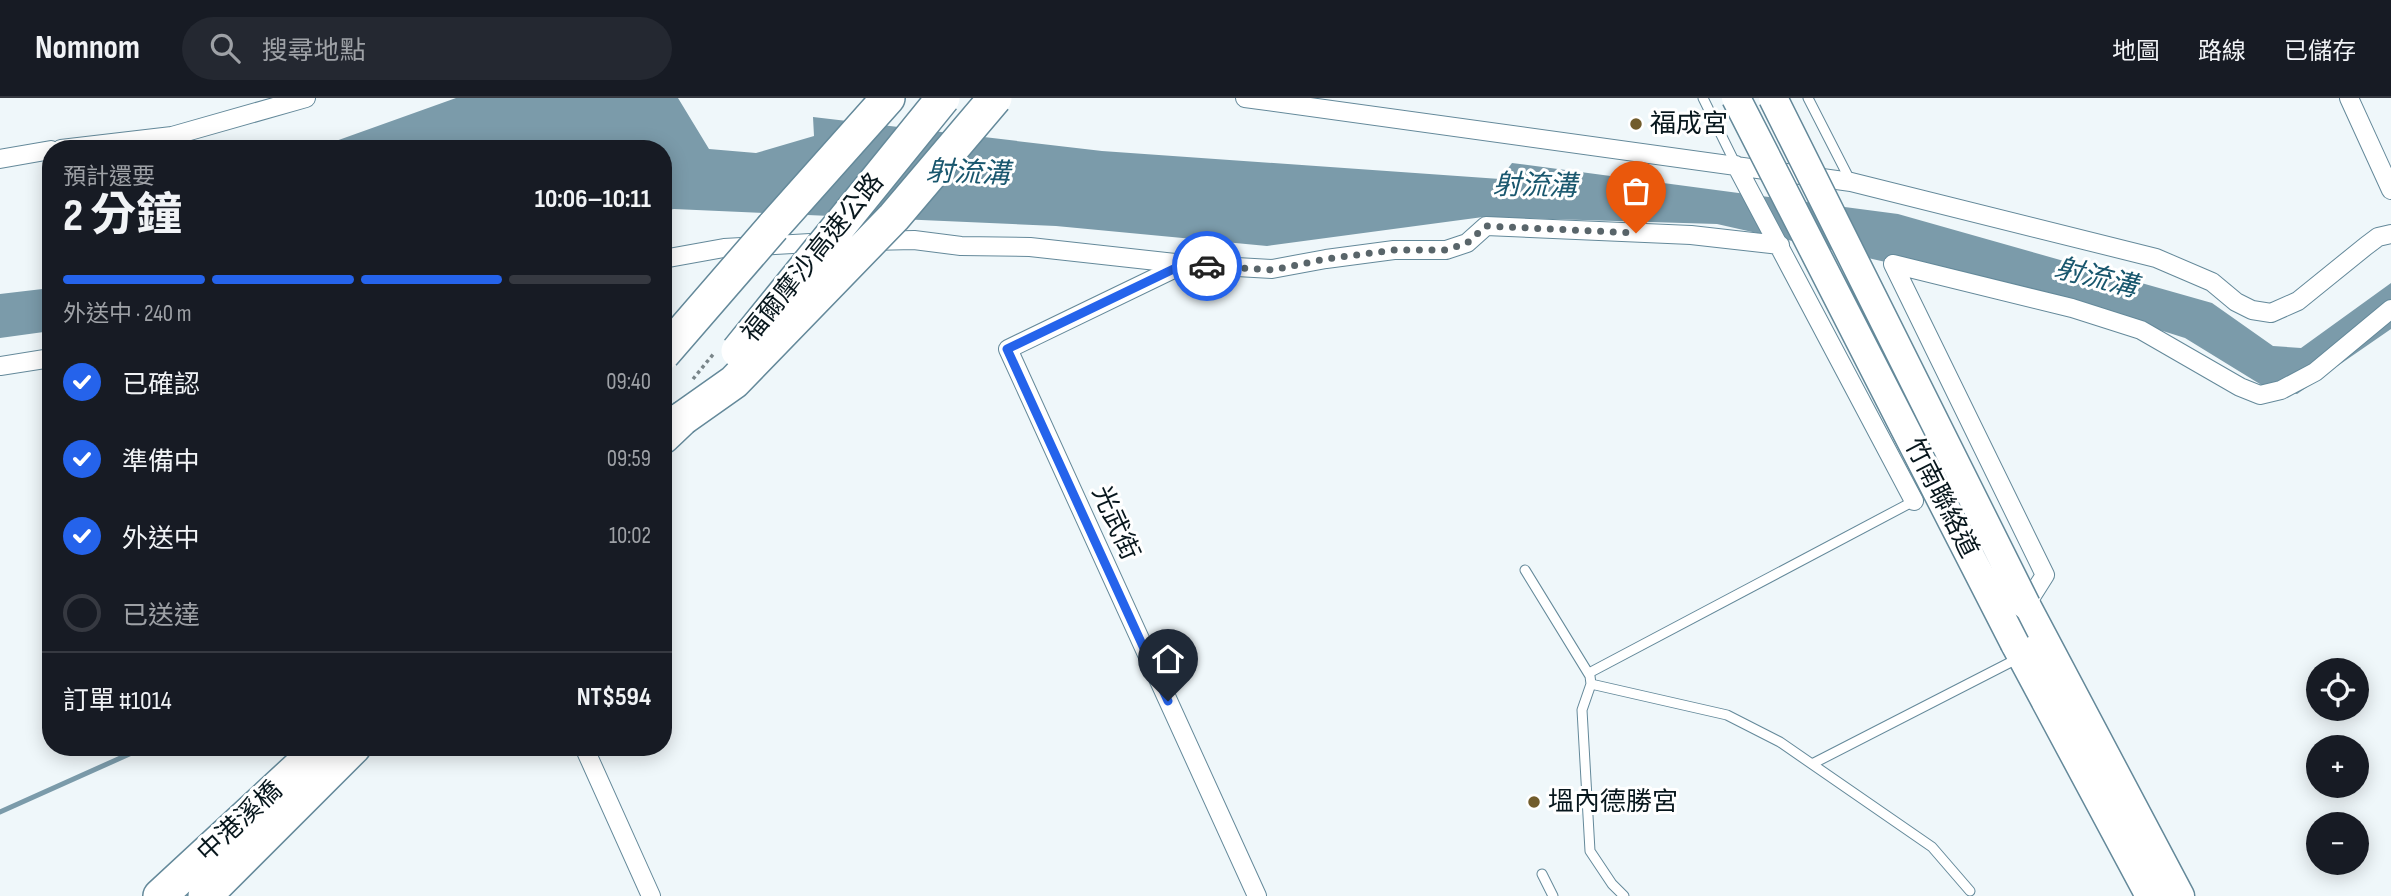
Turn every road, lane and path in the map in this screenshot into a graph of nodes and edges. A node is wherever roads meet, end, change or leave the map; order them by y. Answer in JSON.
{"nodes":[{"id":1,"x":306,"y":98,"type":"edge"},
{"id":2,"x":874,"y":98,"type":"edge"},
{"id":3,"x":888,"y":98,"type":"edge"},
{"id":4,"x":943,"y":98,"type":"edge"},
{"id":5,"x":995,"y":98,"type":"edge"},
{"id":6,"x":1245,"y":98,"type":"edge"},
{"id":7,"x":1703,"y":98,"type":"edge"},
{"id":8,"x":1736,"y":98,"type":"edge"},
{"id":9,"x":1773,"y":98,"type":"edge"},
{"id":10,"x":1808,"y":98,"type":"edge"},
{"id":11,"x":2349,"y":98,"type":"edge"},
{"id":12,"x":139,"y":140,"type":"edge"},
{"id":13,"x":42,"y":152,"type":"edge"},
{"id":14,"x":0,"y":159,"type":"edge"},
{"id":15,"x":1736,"y":166,"type":"junction"},
{"id":16,"x":1851,"y":182,"type":"junction"},
{"id":17,"x":2391,"y":190,"type":"edge"},
{"id":18,"x":773,"y":227,"type":"junction"},
{"id":19,"x":2391,"y":234,"type":"edge"},
{"id":20,"x":1780,"y":245,"type":"junction"},
{"id":21,"x":672,"y":258,"type":"edge"},
{"id":22,"x":1184,"y":264,"type":"junction"},
{"id":23,"x":2391,"y":309,"type":"edge"},
{"id":24,"x":672,"y":344,"type":"edge"},
{"id":25,"x":42,"y":359,"type":"edge"},
{"id":26,"x":0,"y":366,"type":"edge"},
{"id":27,"x":673,"y":428,"type":"edge"},
{"id":28,"x":1914,"y":501,"type":"joint"},
{"id":29,"x":1525,"y":570,"type":"dead end"},
{"id":30,"x":2026,"y":605,"type":"junction"},
{"id":31,"x":2019,"y":651,"type":"junction"},
{"id":32,"x":1589,"y":673,"type":"junction"},
{"id":33,"x":1591,"y":684,"type":"junction"},
{"id":34,"x":2080,"y":737,"type":"junction"},
{"id":35,"x":311,"y":756,"type":"edge"},
{"id":36,"x":345,"y":756,"type":"edge"},
{"id":37,"x":588,"y":756,"type":"edge"},
{"id":38,"x":1812,"y":764,"type":"junction"},
{"id":39,"x":1542,"y":874,"type":"dead end"},
{"id":40,"x":1970,"y":891,"type":"dead end"},
{"id":41,"x":160,"y":896,"type":"edge"},
{"id":42,"x":205,"y":896,"type":"edge"},
{"id":43,"x":651,"y":896,"type":"edge"},
{"id":44,"x":1256,"y":896,"type":"edge"},
{"id":45,"x":1553,"y":896,"type":"edge"},
{"id":46,"x":1624,"y":896,"type":"edge"},
{"id":47,"x":2150,"y":896,"type":"edge"},
{"id":48,"x":2180,"y":896,"type":"edge"}],
"edges":[{"from":1,"to":12,"type":"street"},
{"from":2,"to":18,"type":"highway"},
{"from":3,"to":18,"type":"highway","name":"福爾摩沙高速公路"},
{"from":4,"to":27,"type":"highway","name":"福爾摩沙高速公路","bridge":true},
{"from":5,"to":27,"type":"highway","bridge":true},
{"from":6,"to":15,"type":"street"},
{"from":7,"to":15,"type":"lane"},
{"from":8,"to":31,"type":"main road","name":"竹南聯絡道","bridge":true},
{"from":9,"to":30,"type":"main road","name":"竹南聯絡道","bridge":true},
{"from":10,"to":16,"type":"lane"},
{"from":11,"to":17,"type":"street"},
{"from":13,"to":14,"type":"street"},
{"from":15,"to":16,"type":"street"},
{"from":15,"to":20,"type":"street"},
{"from":16,"to":19,"type":"street"},
{"from":18,"to":24,"type":"highway","bridge":true},
{"from":20,"to":22,"type":"street"},
{"from":20,"to":28,"type":"street"},
{"from":21,"to":22,"type":"street"},
{"from":22,"to":44,"type":"street","name":"光武街"},
{"from":23,"to":30,"type":"street"},
{"from":25,"to":26,"type":"street"},
{"from":28,"to":32,"type":"lane"},
{"from":29,"to":32,"type":"lane"},
{"from":30,"to":34,"type":"main road","name":"竹南聯絡道"},
{"from":31,"to":34,"type":"main road","name":"竹南聯絡道"},
{"from":31,"to":38,"type":"lane"},
{"from":32,"to":33,"type":"lane"},
{"from":33,"to":38,"type":"lane"},
{"from":33,"to":46,"type":"lane"},
{"from":34,"to":47,"type":"main road","name":"竹南聯絡道"},
{"from":34,"to":48,"type":"main road","name":"竹南聯絡道"},
{"from":35,"to":41,"type":"highway","name":"中港溪橋"},
{"from":36,"to":42,"type":"highway","name":"中港溪橋"},
{"from":37,"to":43,"type":"street"},
{"from":38,"to":40,"type":"lane"},
{"from":39,"to":45,"type":"lane"}]}
